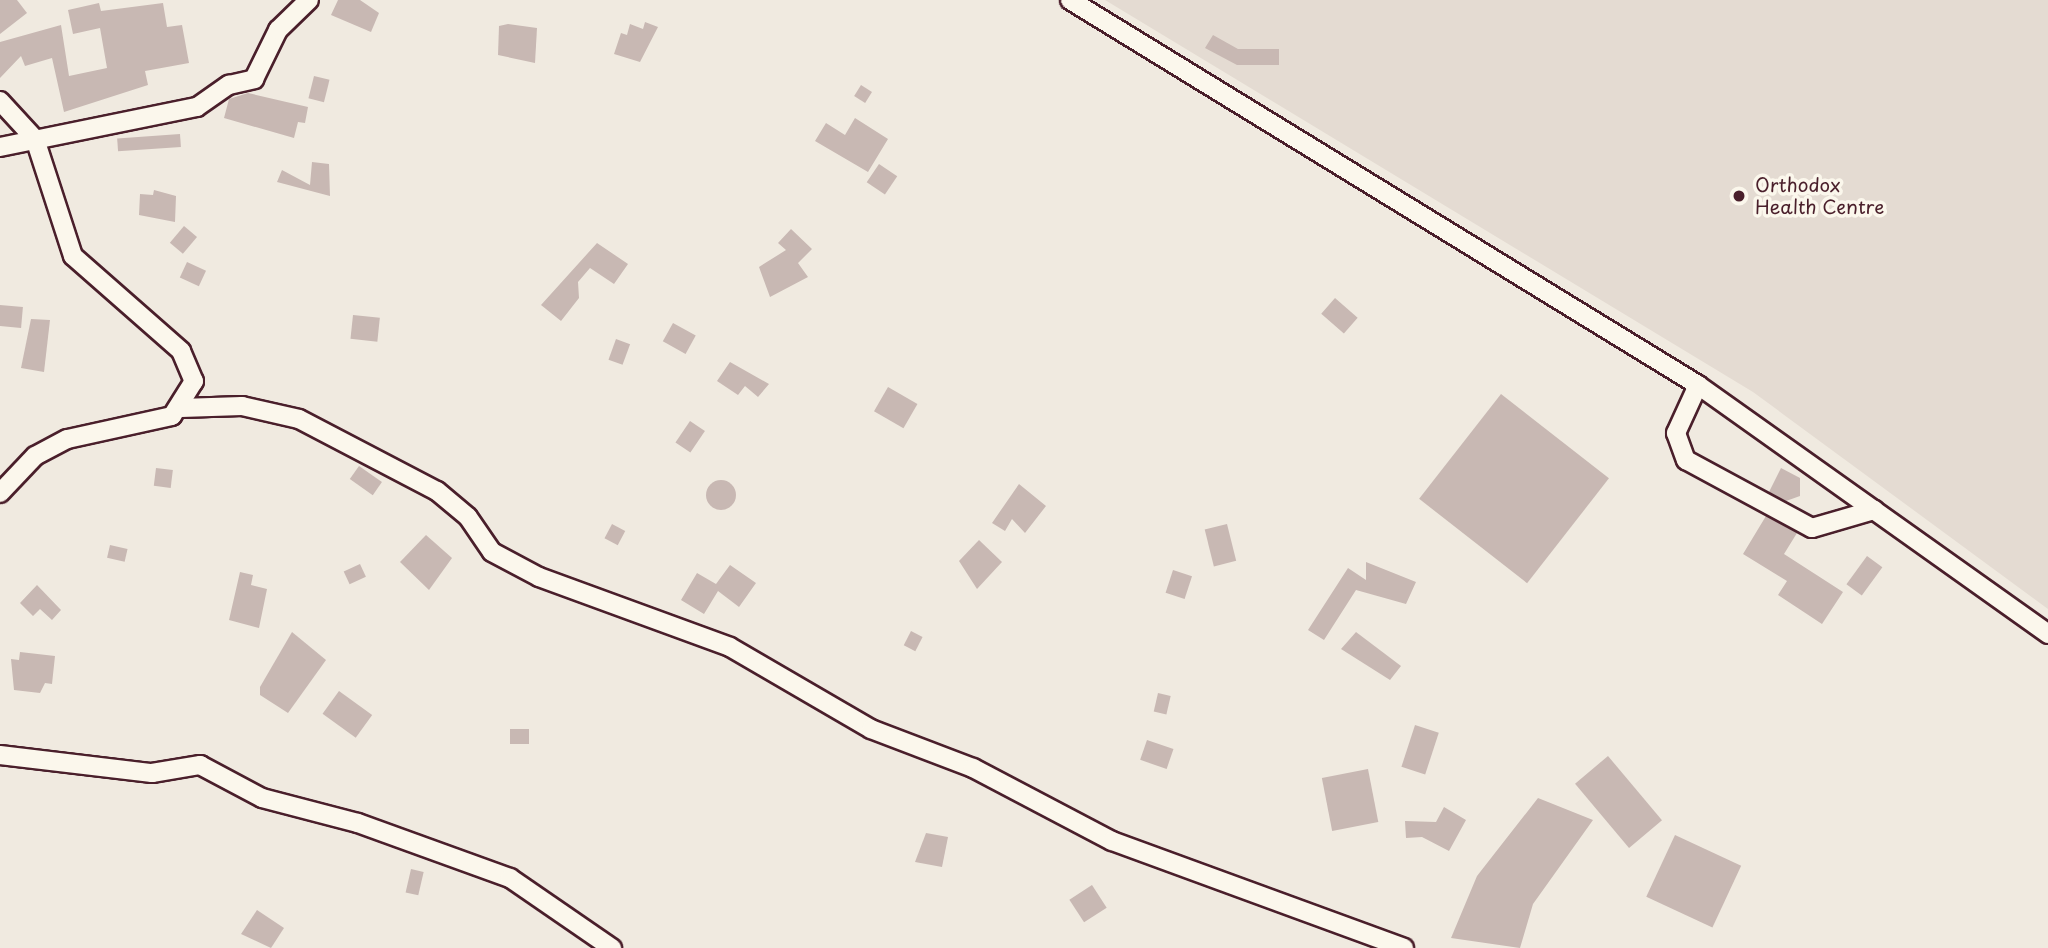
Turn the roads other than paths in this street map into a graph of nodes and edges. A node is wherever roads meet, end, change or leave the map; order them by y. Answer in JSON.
{"nodes":[{"id":1,"x":309,"y":0,"type":"edge"},
{"id":2,"x":1070,"y":0,"type":"edge"},
{"id":3,"x":0,"y":101,"type":"edge"},
{"id":4,"x":35,"y":139,"type":"junction"},
{"id":5,"x":0,"y":147,"type":"edge"},
{"id":6,"x":1698,"y":385,"type":"junction"},
{"id":7,"x":181,"y":408,"type":"junction"},
{"id":8,"x":0,"y":493,"type":"edge"},
{"id":9,"x":1874,"y":510,"type":"junction"},
{"id":10,"x":2048,"y":634,"type":"edge"},
{"id":11,"x":0,"y":755,"type":"edge"},
{"id":12,"x":612,"y":948,"type":"edge"},
{"id":13,"x":1404,"y":948,"type":"edge"}],
"edges":[{"from":1,"to":4,"type":"street"},
{"from":2,"to":6,"type":"street"},
{"from":3,"to":4,"type":"street"},
{"from":4,"to":5,"type":"street"},
{"from":4,"to":7,"type":"street"},
{"from":6,"to":9,"type":"street"},
{"from":6,"to":9,"type":"street"},
{"from":7,"to":8,"type":"street"},
{"from":7,"to":13,"type":"street"},
{"from":9,"to":10,"type":"street"},
{"from":11,"to":12,"type":"street"}]}
